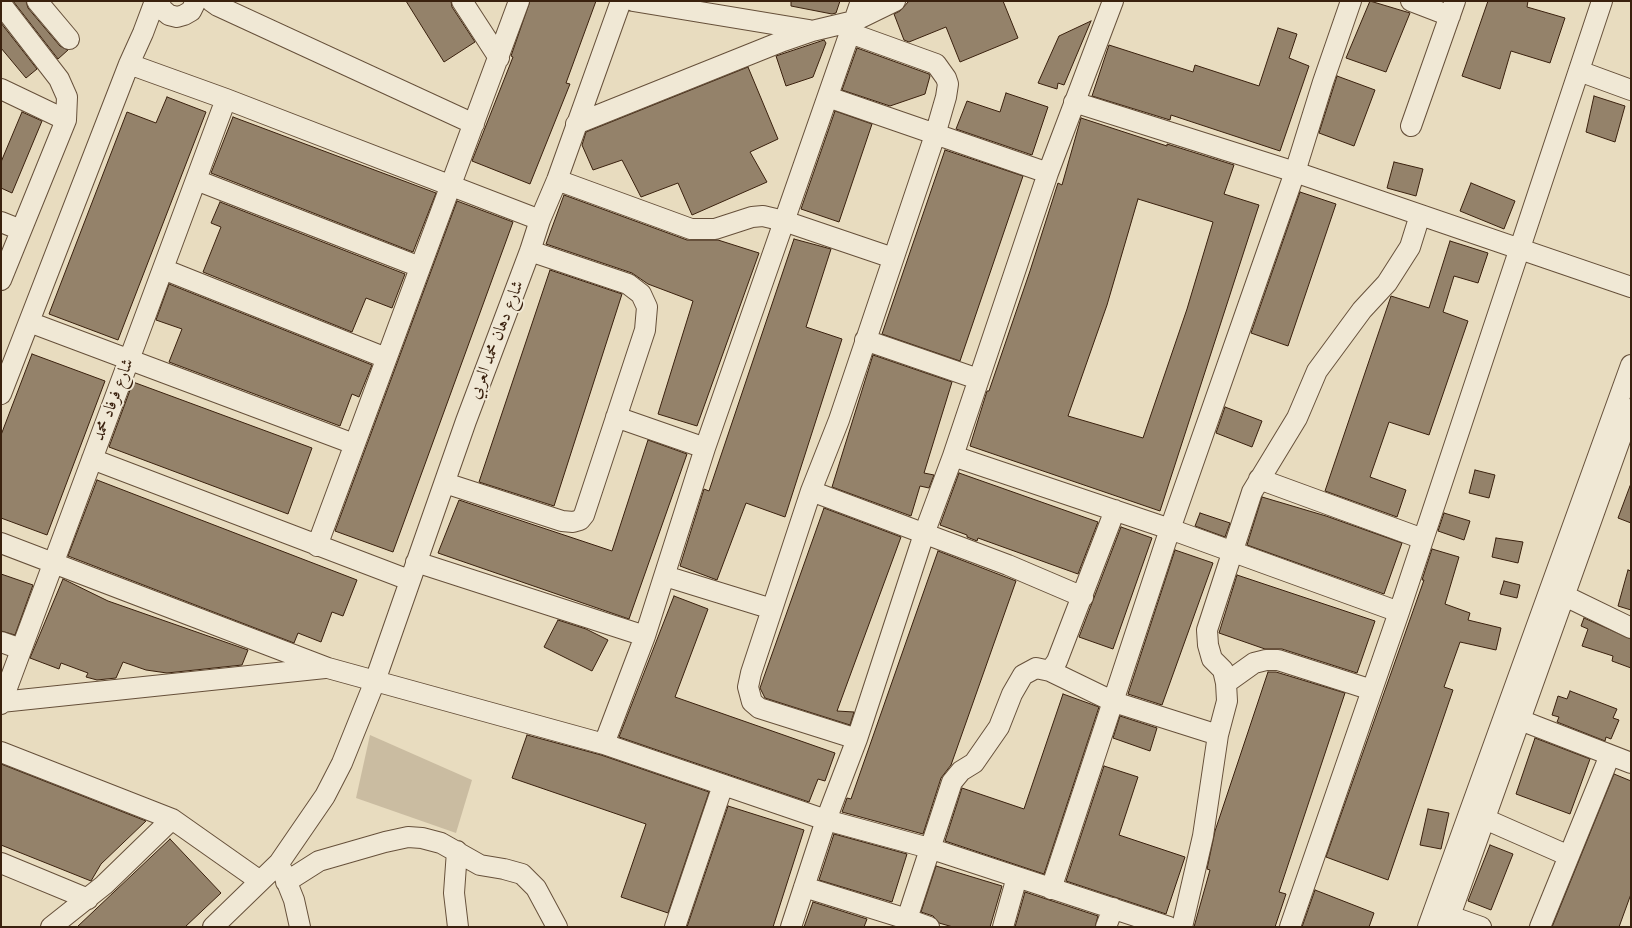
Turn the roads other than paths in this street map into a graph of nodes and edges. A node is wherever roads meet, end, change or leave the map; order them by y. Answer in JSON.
{"nodes":[{"id":1,"x":37,"y":1,"type":"edge"},
{"id":2,"x":156,"y":1,"type":"edge"},
{"id":3,"x":462,"y":1,"type":"edge"},
{"id":4,"x":519,"y":1,"type":"edge"},
{"id":5,"x":621,"y":1,"type":"edge"},
{"id":6,"x":633,"y":1,"type":"edge"},
{"id":7,"x":861,"y":1,"type":"edge"},
{"id":8,"x":895,"y":1,"type":"edge"},
{"id":9,"x":1113,"y":1,"type":"edge"},
{"id":10,"x":1351,"y":1,"type":"edge"},
{"id":11,"x":1411,"y":1,"type":"edge"},
{"id":12,"x":1602,"y":1,"type":"edge"},
{"id":13,"x":1,"y":4,"type":"edge"},
{"id":14,"x":224,"y":4,"type":"edge"},
{"id":15,"x":1452,"y":8,"type":"edge"},
{"id":16,"x":188,"y":10,"type":"edge"},
{"id":17,"x":852,"y":27,"type":"junction"},
{"id":18,"x":812,"y":31,"type":"junction"},
{"id":19,"x":143,"y":33,"type":"junction"},
{"id":20,"x":69,"y":39,"type":"dead end"},
{"id":21,"x":499,"y":58,"type":"junction"},
{"id":22,"x":129,"y":64,"type":"junction"},
{"id":23,"x":1579,"y":71,"type":"junction"},
{"id":24,"x":1,"y":89,"type":"edge"},
{"id":25,"x":1631,"y":90,"type":"edge"},
{"id":26,"x":828,"y":97,"type":"junction"},
{"id":27,"x":226,"y":99,"type":"junction"},
{"id":28,"x":1074,"y":102,"type":"junction"},
{"id":29,"x":66,"y":120,"type":"junction"},
{"id":30,"x":474,"y":124,"type":"junction"},
{"id":31,"x":576,"y":124,"type":"junction"},
{"id":32,"x":1411,"y":126,"type":"dead end"},
{"id":33,"x":935,"y":135,"type":"junction"},
{"id":34,"x":1295,"y":172,"type":"junction"},
{"id":35,"x":1048,"y":173,"type":"junction"},
{"id":36,"x":196,"y":180,"type":"junction"},
{"id":37,"x":557,"y":180,"type":"junction"},
{"id":38,"x":451,"y":184,"type":"junction"},
{"id":39,"x":1420,"y":215,"type":"junction"},
{"id":40,"x":540,"y":220,"type":"junction"},
{"id":41,"x":784,"y":221,"type":"junction"},
{"id":42,"x":1,"y":222,"type":"edge"},
{"id":43,"x":21,"y":230,"type":"junction"},
{"id":44,"x":1520,"y":248,"type":"junction"},
{"id":45,"x":530,"y":252,"type":"junction"},
{"id":46,"x":893,"y":258,"type":"junction"},
{"id":47,"x":420,"y":267,"type":"junction"},
{"id":48,"x":162,"y":269,"type":"junction"},
{"id":49,"x":1,"y":280,"type":"edge"},
{"id":50,"x":1631,"y":287,"type":"edge"},
{"id":51,"x":29,"y":322,"type":"junction"},
{"id":52,"x":865,"y":340,"type":"junction"},
{"id":53,"x":386,"y":358,"type":"junction"},
{"id":54,"x":129,"y":359,"type":"junction"},
{"id":55,"x":1631,"y":365,"type":"edge"},
{"id":56,"x":6,"y":366,"type":"edge"},
{"id":57,"x":978,"y":380,"type":"junction"},
{"id":58,"x":1,"y":394,"type":"edge"},
{"id":59,"x":1631,"y":408,"type":"edge"},
{"id":60,"x":616,"y":417,"type":"junction"},
{"id":61,"x":354,"y":444,"type":"junction"},
{"id":62,"x":705,"y":448,"type":"junction"},
{"id":63,"x":1624,"y":450,"type":"edge"},
{"id":64,"x":953,"y":456,"type":"junction"},
{"id":65,"x":92,"y":460,"type":"junction"},
{"id":66,"x":1259,"y":479,"type":"junction"},
{"id":67,"x":445,"y":483,"type":"junction"},
{"id":68,"x":811,"y":491,"type":"junction"},
{"id":69,"x":1115,"y":510,"type":"junction"},
{"id":70,"x":1170,"y":529,"type":"junction"},
{"id":71,"x":924,"y":534,"type":"junction"},
{"id":72,"x":1423,"y":539,"type":"junction"},
{"id":73,"x":1,"y":543,"type":"edge"},
{"id":74,"x":317,"y":546,"type":"junction"},
{"id":75,"x":1233,"y":552,"type":"junction"},
{"id":76,"x":54,"y":561,"type":"junction"},
{"id":77,"x":416,"y":562,"type":"junction"},
{"id":78,"x":665,"y":576,"type":"junction"},
{"id":79,"x":409,"y":580,"type":"junction"},
{"id":80,"x":1565,"y":596,"type":"junction"},
{"id":81,"x":1083,"y":597,"type":"junction"},
{"id":82,"x":772,"y":609,"type":"junction"},
{"id":83,"x":1399,"y":612,"type":"junction"},
{"id":84,"x":1631,"y":628,"type":"edge"},
{"id":85,"x":645,"y":636,"type":"junction"},
{"id":86,"x":1,"y":642,"type":"edge"},
{"id":87,"x":21,"y":649,"type":"junction"},
{"id":88,"x":328,"y":668,"type":"junction"},
{"id":89,"x":1050,"y":671,"type":"junction"},
{"id":90,"x":376,"y":681,"type":"junction"},
{"id":91,"x":1226,"y":683,"type":"junction"},
{"id":92,"x":1372,"y":690,"type":"junction"},
{"id":93,"x":1114,"y":702,"type":"junction"},
{"id":94,"x":1,"y":703,"type":"edge"},
{"id":95,"x":1520,"y":720,"type":"junction"},
{"id":96,"x":1218,"y":734,"type":"junction"},
{"id":97,"x":857,"y":739,"type":"junction"},
{"id":98,"x":604,"y":744,"type":"junction"},
{"id":99,"x":1,"y":752,"type":"edge"},
{"id":100,"x":1610,"y":755,"type":"junction"},
{"id":101,"x":1631,"y":763,"type":"edge"},
{"id":102,"x":723,"y":785,"type":"junction"},
{"id":103,"x":172,"y":819,"type":"junction"},
{"id":104,"x":1485,"y":819,"type":"junction"},
{"id":105,"x":826,"y":820,"type":"junction"},
{"id":106,"x":929,"y":848,"type":"junction"},
{"id":107,"x":457,"y":851,"type":"junction"},
{"id":108,"x":1569,"y":856,"type":"junction"},
{"id":109,"x":1,"y":863,"type":"edge"},
{"id":110,"x":279,"y":864,"type":"junction"},
{"id":111,"x":1017,"y":877,"type":"junction"},
{"id":112,"x":260,"y":881,"type":"junction"},
{"id":113,"x":286,"y":882,"type":"junction"},
{"id":114,"x":804,"y":887,"type":"junction"},
{"id":115,"x":1051,"y":889,"type":"junction"},
{"id":116,"x":88,"y":899,"type":"junction"},
{"id":117,"x":1113,"y":908,"type":"junction"},
{"id":118,"x":907,"y":919,"type":"junction"},
{"id":119,"x":1448,"y":922,"type":"edge"},
{"id":120,"x":60,"y":924,"type":"edge"},
{"id":121,"x":213,"y":927,"type":"edge"},
{"id":122,"x":300,"y":927,"type":"edge"},
{"id":123,"x":458,"y":927,"type":"edge"},
{"id":124,"x":557,"y":927,"type":"edge"},
{"id":125,"x":675,"y":927,"type":"edge"},
{"id":126,"x":791,"y":927,"type":"edge"},
{"id":127,"x":929,"y":927,"type":"edge"},
{"id":128,"x":1003,"y":927,"type":"edge"},
{"id":129,"x":1106,"y":927,"type":"edge"},
{"id":130,"x":1169,"y":927,"type":"edge"},
{"id":131,"x":1182,"y":927,"type":"edge"},
{"id":132,"x":1290,"y":927,"type":"edge"},
{"id":133,"x":1428,"y":927,"type":"edge"},
{"id":134,"x":1481,"y":927,"type":"edge"},
{"id":135,"x":1540,"y":927,"type":"edge"}],
"edges":[{"from":1,"to":20,"type":"street"},
{"from":2,"to":16,"type":"street"},
{"from":2,"to":19,"type":"street"},
{"from":3,"to":21,"type":"street"},
{"from":4,"to":21,"type":"street"},
{"from":5,"to":31,"type":"street","name":"شارع دهان محمد العربي"},
{"from":6,"to":18,"type":"street"},
{"from":7,"to":17,"type":"street"},
{"from":8,"to":17,"type":"street"},
{"from":9,"to":28,"type":"street"},
{"from":10,"to":34,"type":"street"},
{"from":11,"to":15,"type":"street"},
{"from":12,"to":23,"type":"street"},
{"from":13,"to":29,"type":"street"},
{"from":14,"to":16,"type":"street"},
{"from":14,"to":30,"type":"street"},
{"from":15,"to":32,"type":"street"},
{"from":16,"to":19,"type":"street"},
{"from":17,"to":18,"type":"street"},
{"from":17,"to":26,"type":"street"},
{"from":17,"to":33,"type":"street"},
{"from":18,"to":31,"type":"street"},
{"from":19,"to":22,"type":"street"},
{"from":21,"to":30,"type":"street"},
{"from":22,"to":27,"type":"street"},
{"from":22,"to":51,"type":"street"},
{"from":23,"to":25,"type":"street"},
{"from":23,"to":44,"type":"street"},
{"from":24,"to":29,"type":"street"},
{"from":26,"to":33,"type":"street"},
{"from":26,"to":41,"type":"street"},
{"from":27,"to":36,"type":"street","name":"شارع فرفاد محمد"},
{"from":27,"to":38,"type":"street"},
{"from":28,"to":34,"type":"street"},
{"from":28,"to":35,"type":"street"},
{"from":29,"to":43,"type":"street"},
{"from":30,"to":38,"type":"street"},
{"from":31,"to":37,"type":"street","name":"شارع دهان محمد العربي"},
{"from":33,"to":35,"type":"street"},
{"from":33,"to":46,"type":"street"},
{"from":34,"to":39,"type":"street"},
{"from":34,"to":70,"type":"street"},
{"from":35,"to":57,"type":"street"},
{"from":36,"to":47,"type":"street"},
{"from":36,"to":48,"type":"street","name":"شارع فرفاد محمد"},
{"from":37,"to":40,"type":"street","name":"شارع دهان محمد العربي"},
{"from":37,"to":41,"type":"street"},
{"from":38,"to":40,"type":"street"},
{"from":38,"to":47,"type":"street"},
{"from":39,"to":44,"type":"street"},
{"from":39,"to":66,"type":"street"},
{"from":40,"to":45,"type":"street","name":"شارع دهان محمد العربي"},
{"from":41,"to":46,"type":"street"},
{"from":41,"to":62,"type":"street"},
{"from":42,"to":43,"type":"street"},
{"from":43,"to":49,"type":"street"},
{"from":44,"to":50,"type":"street"},
{"from":44,"to":72,"type":"street"},
{"from":45,"to":60,"type":"street"},
{"from":45,"to":67,"type":"street","name":"شارع دهان محمد العربي"},
{"from":46,"to":52,"type":"street"},
{"from":47,"to":53,"type":"street"},
{"from":48,"to":53,"type":"street"},
{"from":48,"to":54,"type":"street","name":"شارع فرفاد محمد"},
{"from":51,"to":54,"type":"street"},
{"from":51,"to":56,"type":"street"},
{"from":52,"to":57,"type":"street"},
{"from":52,"to":68,"type":"street"},
{"from":53,"to":61,"type":"street"},
{"from":54,"to":61,"type":"street"},
{"from":54,"to":65,"type":"street","name":"شارع فرفاد محمد"},
{"from":55,"to":133,"type":"street"},
{"from":56,"to":58,"type":"street"},
{"from":57,"to":64,"type":"street"},
{"from":59,"to":63,"type":"street"},
{"from":60,"to":62,"type":"street"},
{"from":60,"to":67,"type":"street"},
{"from":61,"to":74,"type":"street"},
{"from":62,"to":78,"type":"street"},
{"from":63,"to":80,"type":"street"},
{"from":64,"to":69,"type":"street"},
{"from":64,"to":71,"type":"street"},
{"from":65,"to":74,"type":"street"},
{"from":65,"to":76,"type":"street","name":"شارع فرفاد محمد"},
{"from":66,"to":72,"type":"street"},
{"from":66,"to":75,"type":"street"},
{"from":67,"to":77,"type":"street","name":"شارع دهان محمد العربي"},
{"from":68,"to":71,"type":"street"},
{"from":68,"to":82,"type":"street"},
{"from":69,"to":70,"type":"street"},
{"from":69,"to":81,"type":"street"},
{"from":70,"to":75,"type":"street"},
{"from":70,"to":93,"type":"street"},
{"from":71,"to":81,"type":"street"},
{"from":71,"to":97,"type":"street"},
{"from":72,"to":83,"type":"street"},
{"from":73,"to":76,"type":"street"},
{"from":74,"to":79,"type":"street"},
{"from":75,"to":83,"type":"street"},
{"from":75,"to":91,"type":"street"},
{"from":76,"to":87,"type":"street","name":"شارع فرفاد محمد"},
{"from":76,"to":88,"type":"street"},
{"from":77,"to":79,"type":"street","name":"شارع دهان محمد العربي"},
{"from":77,"to":85,"type":"street"},
{"from":78,"to":82,"type":"street"},
{"from":78,"to":85,"type":"street"},
{"from":79,"to":90,"type":"street","name":"شارع دهان محمد العربي"},
{"from":80,"to":84,"type":"street"},
{"from":80,"to":95,"type":"street"},
{"from":81,"to":89,"type":"street"},
{"from":82,"to":97,"type":"street"},
{"from":83,"to":92,"type":"street"},
{"from":85,"to":98,"type":"street"},
{"from":86,"to":87,"type":"street"},
{"from":87,"to":94,"type":"street","name":"شارع فرفاد محمد"},
{"from":88,"to":90,"type":"street"},
{"from":88,"to":94,"type":"street"},
{"from":89,"to":93,"type":"street"},
{"from":89,"to":106,"type":"street"},
{"from":90,"to":98,"type":"street"},
{"from":90,"to":110,"type":"street","name":"شارع دهان محمد العربي"},
{"from":91,"to":92,"type":"street"},
{"from":91,"to":96,"type":"street"},
{"from":92,"to":132,"type":"street"},
{"from":93,"to":96,"type":"street"},
{"from":93,"to":115,"type":"street"},
{"from":95,"to":100,"type":"street"},
{"from":95,"to":104,"type":"street"},
{"from":96,"to":131,"type":"street"},
{"from":97,"to":105,"type":"street"},
{"from":98,"to":102,"type":"street"},
{"from":99,"to":103,"type":"street"},
{"from":100,"to":101,"type":"street"},
{"from":100,"to":108,"type":"street"},
{"from":102,"to":105,"type":"street"},
{"from":102,"to":125,"type":"street"},
{"from":103,"to":112,"type":"street"},
{"from":103,"to":116,"type":"street"},
{"from":104,"to":108,"type":"street"},
{"from":104,"to":119,"type":"street"},
{"from":105,"to":106,"type":"street"},
{"from":105,"to":114,"type":"street"},
{"from":106,"to":111,"type":"street"},
{"from":106,"to":118,"type":"street"},
{"from":107,"to":113,"type":"street"},
{"from":107,"to":123,"type":"street"},
{"from":107,"to":124,"type":"street"},
{"from":108,"to":135,"type":"street"},
{"from":109,"to":116,"type":"street"},
{"from":110,"to":112,"type":"street","name":"شارع دهان محمد العربي"},
{"from":110,"to":113,"type":"street"},
{"from":111,"to":115,"type":"street"},
{"from":111,"to":128,"type":"street"},
{"from":112,"to":121,"type":"street","name":"شارع دهان محمد العربي"},
{"from":113,"to":122,"type":"street"},
{"from":114,"to":118,"type":"street"},
{"from":114,"to":126,"type":"street"},
{"from":115,"to":117,"type":"street"},
{"from":116,"to":120,"type":"street"},
{"from":117,"to":129,"type":"street"},
{"from":117,"to":130,"type":"street"},
{"from":118,"to":127,"type":"street"},
{"from":119,"to":134,"type":"street"}]}
